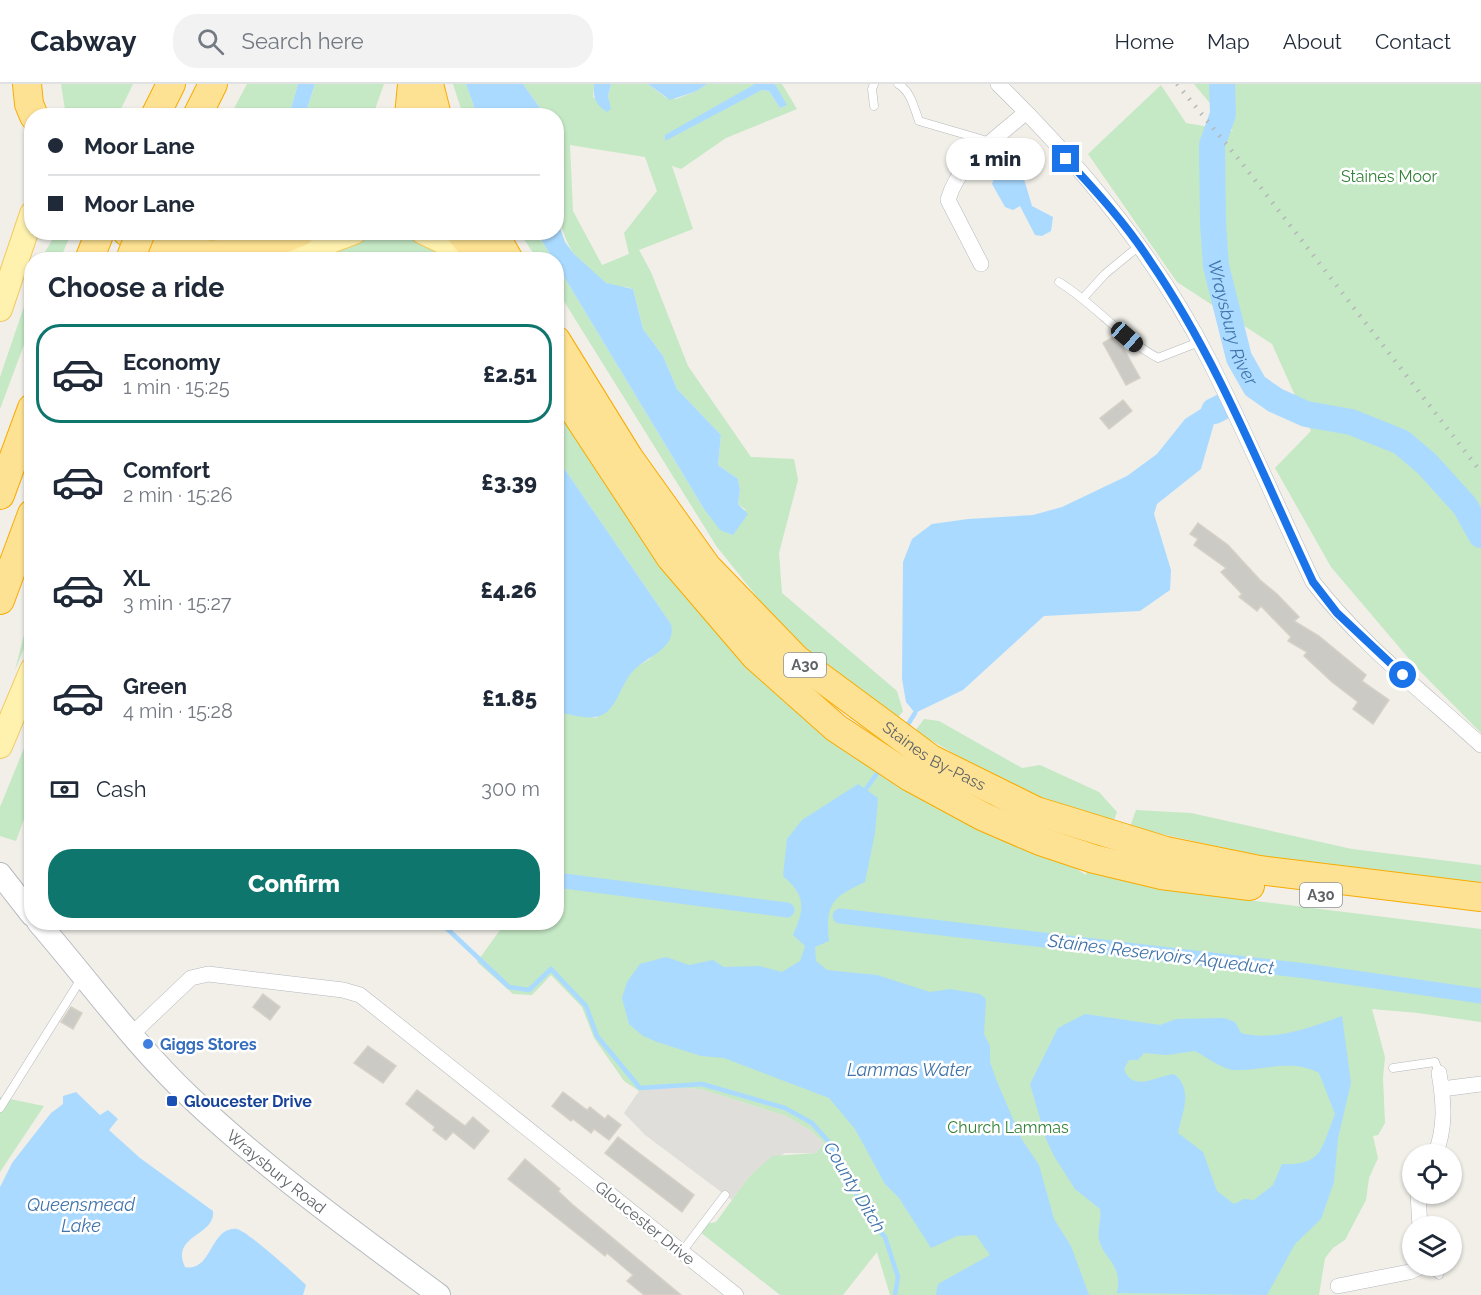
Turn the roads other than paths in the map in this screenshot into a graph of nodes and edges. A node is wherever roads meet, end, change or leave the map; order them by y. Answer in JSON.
{"nodes":[{"id":1,"x":171,"y":84,"type":"edge"},
{"id":2,"x":213,"y":84,"type":"edge"},
{"id":3,"x":412,"y":84,"type":"edge"},
{"id":4,"x":429,"y":84,"type":"edge"},
{"id":5,"x":874,"y":84,"type":"edge"},
{"id":6,"x":898,"y":84,"type":"edge"},
{"id":7,"x":998,"y":84,"type":"edge"},
{"id":8,"x":874,"y":106,"type":"dead end"},
{"id":9,"x":159,"y":108,"type":"edge"},
{"id":10,"x":201,"y":108,"type":"edge"},
{"id":11,"x":410,"y":108,"type":"edge"},
{"id":12,"x":435,"y":108,"type":"edge"},
{"id":13,"x":1025,"y":113,"type":"junction"},
{"id":14,"x":990,"y":144,"type":"junction"},
{"id":15,"x":24,"y":238,"type":"edge"},
{"id":16,"x":287,"y":240,"type":"edge"},
{"id":17,"x":323,"y":240,"type":"edge"},
{"id":18,"x":440,"y":240,"type":"edge"},
{"id":19,"x":467,"y":240,"type":"edge"},
{"id":20,"x":132,"y":245,"type":"edge"},
{"id":21,"x":1139,"y":246,"type":"junction"},
{"id":22,"x":181,"y":252,"type":"edge"},
{"id":23,"x":268,"y":252,"type":"edge"},
{"id":24,"x":276,"y":252,"type":"edge"},
{"id":25,"x":459,"y":252,"type":"edge"},
{"id":26,"x":476,"y":252,"type":"edge"},
{"id":27,"x":981,"y":264,"type":"dead end"},
{"id":28,"x":1059,"y":282,"type":"dead end"},
{"id":29,"x":1084,"y":297,"type":"junction"},
{"id":30,"x":0,"y":309,"type":"edge"},
{"id":31,"x":1199,"y":342,"type":"junction"},
{"id":32,"x":564,"y":353,"type":"edge"},
{"id":33,"x":564,"y":395,"type":"edge"},
{"id":34,"x":24,"y":430,"type":"edge"},
{"id":35,"x":0,"y":495,"type":"edge"},
{"id":36,"x":24,"y":536,"type":"edge"},
{"id":37,"x":0,"y":600,"type":"edge"},
{"id":38,"x":24,"y":689,"type":"edge"},
{"id":39,"x":1481,"y":745,"type":"edge"},
{"id":40,"x":0,"y":746,"type":"edge"},
{"id":41,"x":0,"y":874,"type":"edge"},
{"id":42,"x":1481,"y":897,"type":"edge"},
{"id":43,"x":24,"y":905,"type":"edge"},
{"id":44,"x":1481,"y":915,"type":"edge"},
{"id":45,"x":45,"y":930,"type":"edge"},
{"id":46,"x":84,"y":975,"type":"junction"},
{"id":47,"x":130,"y":1035,"type":"junction"},
{"id":48,"x":1393,"y":1068,"type":"dead end"},
{"id":49,"x":1439,"y":1073,"type":"joint"},
{"id":50,"x":1481,"y":1084,"type":"edge"},
{"id":51,"x":1442,"y":1089,"type":"junction"},
{"id":52,"x":0,"y":1108,"type":"edge"},
{"id":53,"x":1439,"y":1144,"type":"edge"},
{"id":54,"x":725,"y":1196,"type":"dead end"},
{"id":55,"x":681,"y":1253,"type":"junction"},
{"id":56,"x":1402,"y":1273,"type":"edge"},
{"id":57,"x":1338,"y":1286,"type":"dead end"},
{"id":58,"x":439,"y":1295,"type":"edge"},
{"id":59,"x":736,"y":1295,"type":"edge"}],
"edges":[{"from":1,"to":9,"type":"highway"},
{"from":2,"to":10,"type":"highway"},
{"from":3,"to":11,"type":"highway"},
{"from":4,"to":12,"type":"highway"},
{"from":5,"to":8,"type":"lane"},
{"from":6,"to":14,"type":"lane"},
{"from":7,"to":13,"type":"street"},
{"from":13,"to":14,"type":"street"},
{"from":13,"to":21,"type":"street"},
{"from":14,"to":27,"type":"street"},
{"from":15,"to":30,"type":"main road"},
{"from":16,"to":23,"type":"highway"},
{"from":17,"to":24,"type":"main road"},
{"from":18,"to":25,"type":"main road"},
{"from":19,"to":26,"type":"highway"},
{"from":20,"to":22,"type":"highway"},
{"from":21,"to":29,"type":"lane"},
{"from":21,"to":31,"type":"street"},
{"from":28,"to":29,"type":"lane"},
{"from":29,"to":31,"type":"lane"},
{"from":31,"to":39,"type":"street"},
{"from":32,"to":42,"type":"highway","name":"Staines By-Pass","number":"A30"},
{"from":33,"to":44,"type":"highway","name":"Staines By-Pass","number":"A30"},
{"from":34,"to":35,"type":"highway"},
{"from":36,"to":37,"type":"highway"},
{"from":38,"to":40,"type":"main road"},
{"from":41,"to":43,"type":"main road"},
{"from":45,"to":46,"type":"main road","name":"Wraysbury Road"},
{"from":46,"to":47,"type":"main road","name":"Wraysbury Road"},
{"from":46,"to":52,"type":"lane"},
{"from":47,"to":55,"type":"street","name":"Gloucester Drive"},
{"from":47,"to":58,"type":"main road","name":"Wraysbury Road"},
{"from":48,"to":49,"type":"lane"},
{"from":49,"to":51,"type":"street"},
{"from":50,"to":51,"type":"street"},
{"from":51,"to":53,"type":"street"},
{"from":54,"to":55,"type":"lane"},
{"from":55,"to":59,"type":"street","name":"Gloucester Drive"},
{"from":56,"to":57,"type":"street"}]}
